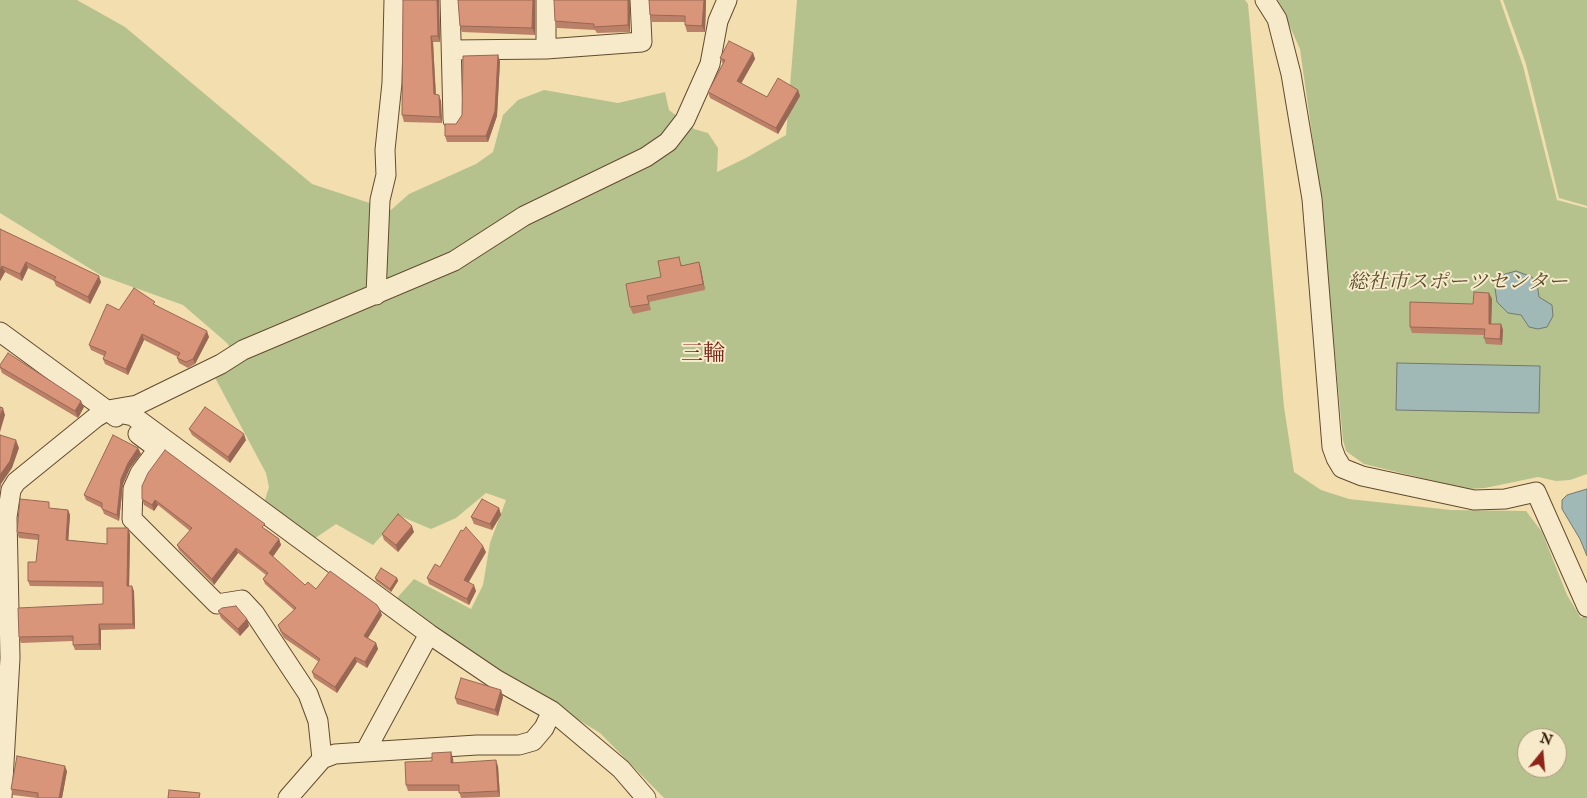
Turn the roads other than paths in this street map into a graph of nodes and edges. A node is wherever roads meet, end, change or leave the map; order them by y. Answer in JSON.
{"nodes":[{"id":1,"x":394,"y":0,"type":"edge"},
{"id":2,"x":450,"y":0,"type":"edge"},
{"id":3,"x":546,"y":0,"type":"edge"},
{"id":4,"x":640,"y":0,"type":"edge"},
{"id":5,"x":727,"y":0,"type":"edge"},
{"id":6,"x":1265,"y":0,"type":"edge"},
{"id":7,"x":546,"y":49,"type":"junction"},
{"id":8,"x":452,"y":50,"type":"junction"},
{"id":9,"x":453,"y":120,"type":"dead end"},
{"id":10,"x":376,"y":295,"type":"junction"},
{"id":11,"x":0,"y":332,"type":"edge"},
{"id":12,"x":108,"y":410,"type":"junction"},
{"id":13,"x":1587,"y":607,"type":"edge"},
{"id":14,"x":429,"y":634,"type":"junction"},
{"id":15,"x":552,"y":712,"type":"junction"},
{"id":16,"x":582,"y":736,"type":"junction"},
{"id":17,"x":533,"y":741,"type":"junction"},
{"id":18,"x":365,"y":752,"type":"junction"},
{"id":19,"x":322,"y":759,"type":"junction"},
{"id":20,"x":2,"y":798,"type":"edge"},
{"id":21,"x":288,"y":798,"type":"edge"},
{"id":22,"x":646,"y":798,"type":"edge"}],
"edges":[{"from":1,"to":10,"type":"street"},
{"from":2,"to":8,"type":"street"},
{"from":3,"to":7,"type":"street"},
{"from":4,"to":7,"type":"street"},
{"from":5,"to":10,"type":"street"},
{"from":6,"to":13,"type":"street"},
{"from":7,"to":8,"type":"street"},
{"from":8,"to":9,"type":"street"},
{"from":10,"to":12,"type":"street"},
{"from":11,"to":12,"type":"street"},
{"from":12,"to":14,"type":"street"},
{"from":12,"to":19,"type":"street"},
{"from":12,"to":20,"type":"street"},
{"from":14,"to":15,"type":"street"},
{"from":14,"to":18,"type":"street"},
{"from":15,"to":16,"type":"street"},
{"from":15,"to":17,"type":"street"},
{"from":16,"to":17,"type":"street"},
{"from":16,"to":22,"type":"street"},
{"from":17,"to":18,"type":"street"},
{"from":18,"to":19,"type":"street"},
{"from":19,"to":21,"type":"street"}]}
